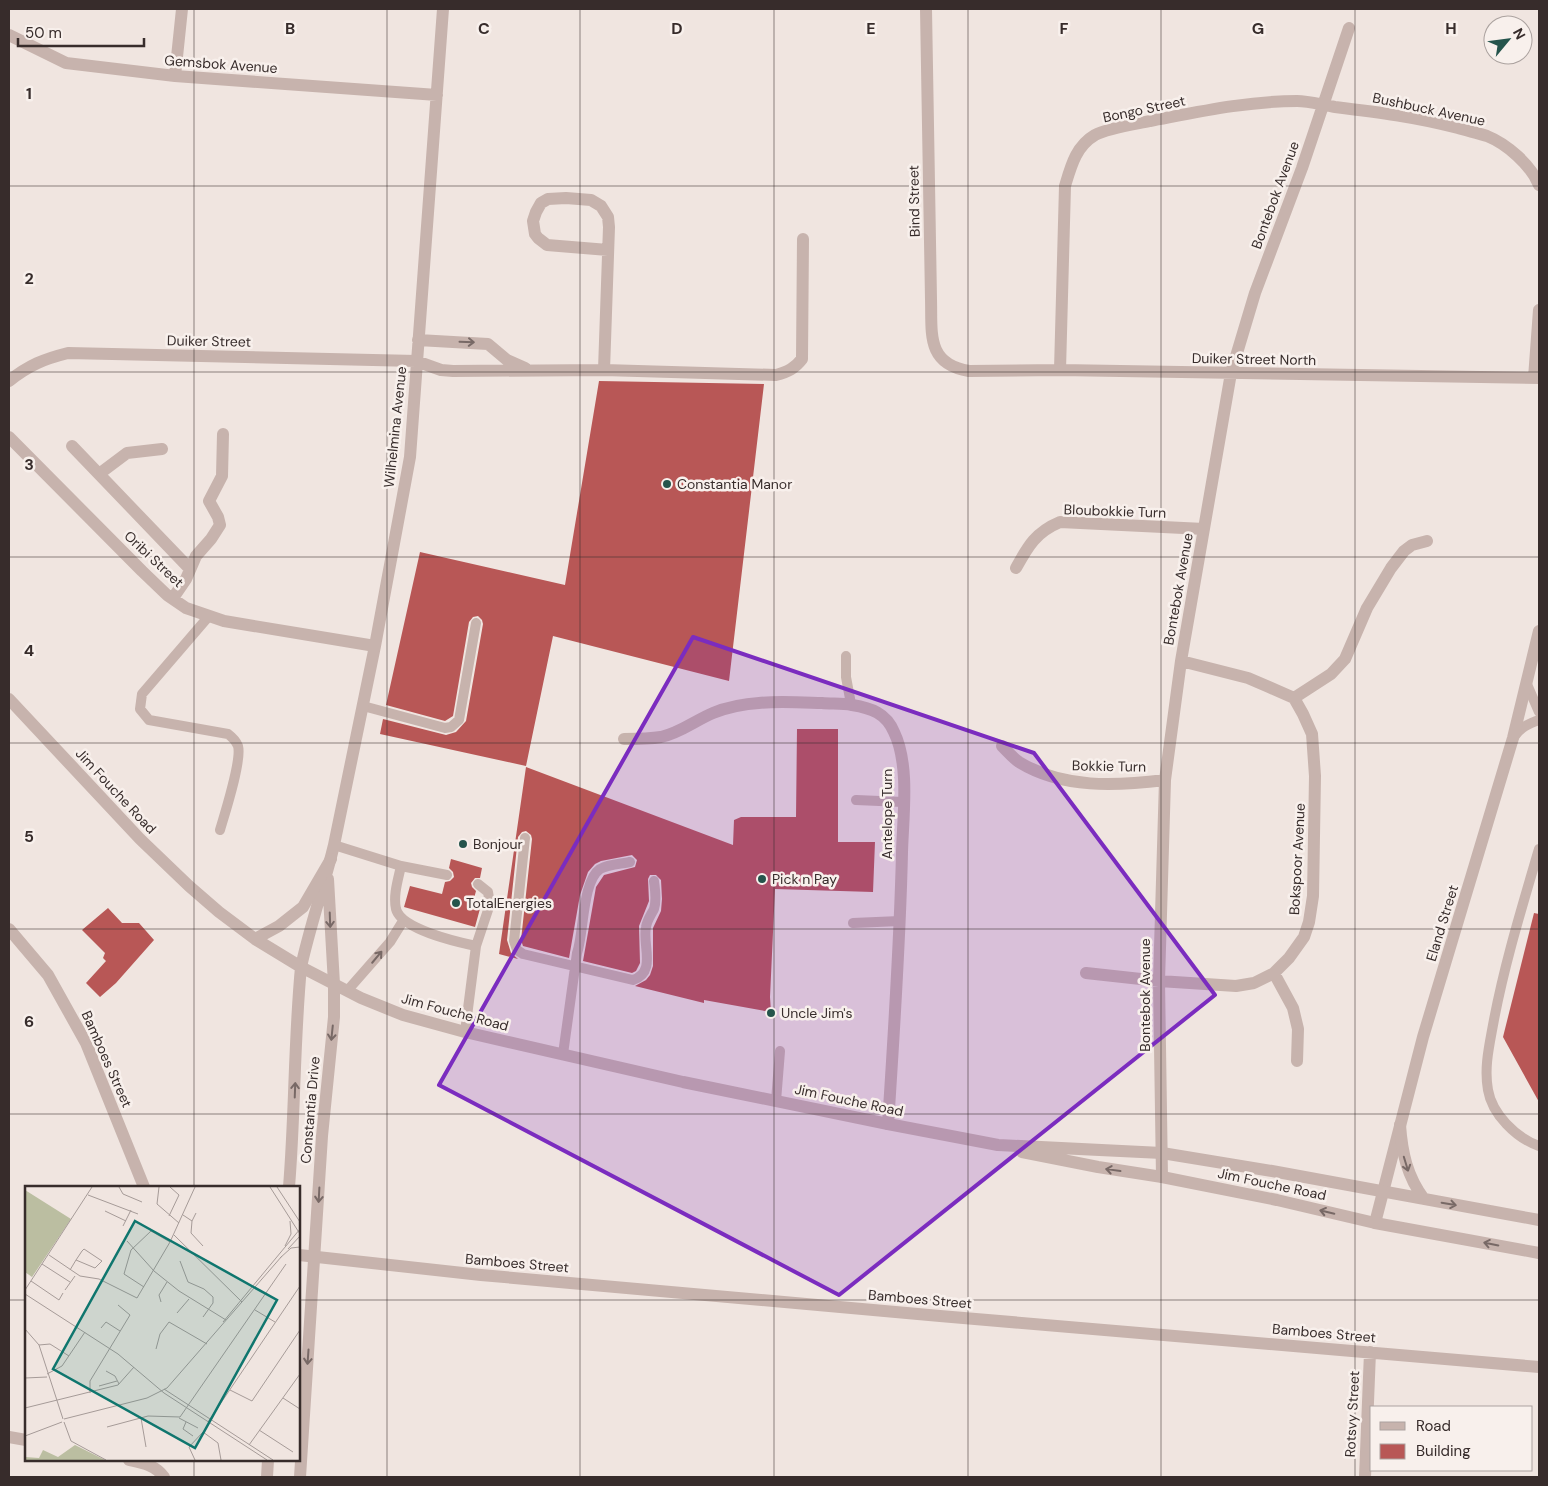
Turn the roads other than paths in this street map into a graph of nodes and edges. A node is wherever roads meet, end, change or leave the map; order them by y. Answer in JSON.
{"nodes":[{"id":1,"x":182,"y":9,"type":"edge"},
{"id":2,"x":443,"y":9,"type":"edge"},
{"id":3,"x":926,"y":9,"type":"edge"},
{"id":4,"x":1349,"y":28,"type":"dead end"},
{"id":5,"x":9,"y":35,"type":"edge"},
{"id":6,"x":175,"y":76,"type":"junction"},
{"id":7,"x":437,"y":95,"type":"junction"},
{"id":8,"x":1323,"y":105,"type":"junction"},
{"id":9,"x":1538,"y":178,"type":"edge"},
{"id":10,"x":803,"y":239,"type":"dead end"},
{"id":11,"x":608,"y":250,"type":"junction"},
{"id":12,"x":1539,"y":310,"type":"edge"},
{"id":13,"x":418,"y":340,"type":"junction"},
{"id":14,"x":416,"y":361,"type":"junction"},
{"id":15,"x":529,"y":370,"type":"junction"},
{"id":16,"x":604,"y":370,"type":"junction"},
{"id":17,"x":969,"y":370,"type":"joint"},
{"id":18,"x":1060,"y":370,"type":"junction"},
{"id":19,"x":1231,"y":373,"type":"junction"},
{"id":20,"x":1537,"y":378,"type":"edge"},
{"id":21,"x":9,"y":381,"type":"edge"},
{"id":22,"x":223,"y":434,"type":"dead end"},
{"id":23,"x":9,"y":437,"type":"edge"},
{"id":24,"x":72,"y":446,"type":"dead end"},
{"id":25,"x":162,"y":448,"type":"dead end"},
{"id":26,"x":99,"y":474,"type":"junction"},
{"id":27,"x":1204,"y":530,"type":"junction"},
{"id":28,"x":1427,"y":541,"type":"dead end"},
{"id":29,"x":1016,"y":568,"type":"dead end"},
{"id":30,"x":190,"y":570,"type":"junction"},
{"id":31,"x":173,"y":598,"type":"junction"},
{"id":32,"x":209,"y":616,"type":"junction"},
{"id":33,"x":476,"y":624,"type":"dead end"},
{"id":34,"x":1539,"y":632,"type":"edge"},
{"id":35,"x":375,"y":646,"type":"junction"},
{"id":36,"x":846,"y":656,"type":"dead end"},
{"id":37,"x":1181,"y":661,"type":"junction"},
{"id":38,"x":1526,"y":681,"type":"junction"},
{"id":39,"x":1294,"y":698,"type":"junction"},
{"id":40,"x":9,"y":699,"type":"edge"},
{"id":41,"x":851,"y":704,"type":"junction"},
{"id":42,"x":363,"y":706,"type":"junction"},
{"id":43,"x":1539,"y":712,"type":"edge"},
{"id":44,"x":1539,"y":720,"type":"edge"},
{"id":45,"x":1513,"y":738,"type":"junction"},
{"id":46,"x":624,"y":739,"type":"dead end"},
{"id":47,"x":1002,"y":746,"type":"dead end"},
{"id":48,"x":1165,"y":780,"type":"junction"},
{"id":49,"x":856,"y":800,"type":"dead end"},
{"id":50,"x":903,"y":802,"type":"junction"},
{"id":51,"x":220,"y":830,"type":"dead end"},
{"id":52,"x":525,"y":838,"type":"dead end"},
{"id":53,"x":334,"y":845,"type":"junction"},
{"id":54,"x":1539,"y":849,"type":"edge"},
{"id":55,"x":630,"y":862,"type":"dead end"},
{"id":56,"x":329,"y":865,"type":"junction"},
{"id":57,"x":401,"y":866,"type":"junction"},
{"id":58,"x":447,"y":875,"type":"dead end"},
{"id":59,"x":654,"y":881,"type":"dead end"},
{"id":60,"x":478,"y":884,"type":"dead end"},
{"id":61,"x":404,"y":921,"type":"junction"},
{"id":62,"x":900,"y":921,"type":"junction"},
{"id":63,"x":853,"y":923,"type":"dead end"},
{"id":64,"x":9,"y":929,"type":"edge"},
{"id":65,"x":255,"y":939,"type":"junction"},
{"id":66,"x":476,"y":946,"type":"junction"},
{"id":67,"x":575,"y":965,"type":"junction"},
{"id":68,"x":301,"y":968,"type":"junction"},
{"id":69,"x":1086,"y":973,"type":"dead end"},
{"id":70,"x":1274,"y":974,"type":"junction"},
{"id":71,"x":1159,"y":981,"type":"junction"},
{"id":72,"x":334,"y":984,"type":"junction"},
{"id":73,"x":348,"y":991,"type":"junction"},
{"id":74,"x":465,"y":1032,"type":"junction"},
{"id":75,"x":780,"y":1051,"type":"dead end"},
{"id":76,"x":563,"y":1054,"type":"junction"},
{"id":77,"x":1297,"y":1061,"type":"dead end"},
{"id":78,"x":776,"y":1101,"type":"junction"},
{"id":79,"x":888,"y":1124,"type":"junction"},
{"id":80,"x":1400,"y":1125,"type":"junction"},
{"id":81,"x":998,"y":1144,"type":"junction"},
{"id":82,"x":1539,"y":1146,"type":"edge"},
{"id":83,"x":1162,"y":1153,"type":"junction"},
{"id":84,"x":1162,"y":1177,"type":"junction"},
{"id":85,"x":144,"y":1186,"type":"edge"},
{"id":86,"x":289,"y":1186,"type":"edge"},
{"id":87,"x":1384,"y":1192,"type":"junction"},
{"id":88,"x":1424,"y":1199,"type":"junction"},
{"id":89,"x":1539,"y":1220,"type":"edge"},
{"id":90,"x":1375,"y":1223,"type":"junction"},
{"id":91,"x":1539,"y":1253,"type":"edge"},
{"id":92,"x":300,"y":1255,"type":"edge"},
{"id":93,"x":315,"y":1258,"type":"junction"},
{"id":94,"x":1370,"y":1352,"type":"junction"},
{"id":95,"x":1539,"y":1367,"type":"edge"},
{"id":96,"x":9,"y":1437,"type":"edge"},
{"id":97,"x":25,"y":1440,"type":"edge"},
{"id":98,"x":133,"y":1461,"type":"edge"},
{"id":99,"x":268,"y":1461,"type":"edge"},
{"id":100,"x":164,"y":1477,"type":"edge"},
{"id":101,"x":267,"y":1477,"type":"edge"},
{"id":102,"x":300,"y":1477,"type":"edge"},
{"id":103,"x":1364,"y":1477,"type":"edge"}],
"edges":[{"from":1,"to":6,"type":"street"},
{"from":2,"to":7,"type":"street","name":"Wilhelmina Avenue"},
{"from":3,"to":17,"type":"street","name":"Bind Street"},
{"from":4,"to":8,"type":"street","name":"Bontebok Avenue"},
{"from":5,"to":6,"type":"street","name":"Gemsbok Avenue"},
{"from":6,"to":7,"type":"street","name":"Gemsbok Avenue"},
{"from":7,"to":13,"type":"street","name":"Wilhelmina Avenue"},
{"from":8,"to":9,"type":"street","name":"Bushbuck Avenue"},
{"from":8,"to":18,"type":"street","name":"Bongo Street"},
{"from":8,"to":19,"type":"street","name":"Bontebok Avenue"},
{"from":10,"to":16,"type":"street","name":"Duiker Street"},
{"from":11,"to":11,"type":"street"},
{"from":11,"to":16,"type":"street"},
{"from":12,"to":20,"type":"street"},
{"from":13,"to":14,"type":"street","name":"Wilhelmina Avenue"},
{"from":13,"to":15,"type":"street","one_way":true},
{"from":14,"to":15,"type":"street","name":"Duiker Street"},
{"from":14,"to":21,"type":"street","name":"Duiker Street"},
{"from":14,"to":35,"type":"street","name":"Wilhelmina Avenue"},
{"from":15,"to":16,"type":"street","name":"Duiker Street"},
{"from":17,"to":18,"type":"street","name":"Duiker Street North"},
{"from":18,"to":19,"type":"street","name":"Duiker Street North"},
{"from":19,"to":20,"type":"street","name":"Duiker Street North"},
{"from":19,"to":27,"type":"street","name":"Bontebok Avenue"},
{"from":22,"to":30,"type":"street"},
{"from":23,"to":31,"type":"street","name":"Oribi Street"},
{"from":24,"to":26,"type":"street"},
{"from":25,"to":26,"type":"street"},
{"from":26,"to":30,"type":"street"},
{"from":27,"to":29,"type":"street","name":"Bloubokkie Turn"},
{"from":27,"to":37,"type":"street","name":"Bontebok Avenue"},
{"from":28,"to":39,"type":"street"},
{"from":30,"to":31,"type":"street"},
{"from":31,"to":32,"type":"street","name":"Oribi Street"},
{"from":32,"to":35,"type":"street","name":"Oribi Street"},
{"from":32,"to":51,"type":"lane"},
{"from":33,"to":42,"type":"lane"},
{"from":34,"to":38,"type":"street","name":"Eland Street"},
{"from":35,"to":42,"type":"street","name":"Wilhelmina Avenue"},
{"from":36,"to":41,"type":"lane"},
{"from":37,"to":39,"type":"street"},
{"from":37,"to":48,"type":"street","name":"Bontebok Avenue"},
{"from":38,"to":43,"type":"lane"},
{"from":38,"to":45,"type":"street","name":"Eland Street"},
{"from":39,"to":70,"type":"street","name":"Bokspoor Avenue"},
{"from":40,"to":65,"type":"street","name":"Jim Fouche Road"},
{"from":41,"to":46,"type":"street","name":"Antelope Turn"},
{"from":41,"to":50,"type":"street","name":"Antelope Turn"},
{"from":42,"to":53,"type":"street","name":"Wilhelmina Avenue"},
{"from":44,"to":45,"type":"lane"},
{"from":45,"to":80,"type":"street","name":"Eland Street"},
{"from":47,"to":48,"type":"street","name":"Bokkie Turn"},
{"from":48,"to":71,"type":"street","name":"Bontebok Avenue"},
{"from":49,"to":50,"type":"lane"},
{"from":50,"to":62,"type":"street","name":"Antelope Turn"},
{"from":52,"to":67,"type":"lane"},
{"from":53,"to":56,"type":"street","name":"Wilhelmina Avenue"},
{"from":53,"to":57,"type":"lane"},
{"from":54,"to":82,"type":"lane"},
{"from":55,"to":67,"type":"lane"},
{"from":56,"to":65,"type":"street"},
{"from":56,"to":68,"type":"street","name":"Wilhelmina Avenue"},
{"from":56,"to":72,"type":"street","name":"Wilhelmina Avenue","one_way":true},
{"from":57,"to":58,"type":"lane"},
{"from":57,"to":61,"type":"lane"},
{"from":59,"to":67,"type":"lane"},
{"from":60,"to":66,"type":"lane"},
{"from":61,"to":66,"type":"lane"},
{"from":73,"to":61,"type":"lane","one_way":true},
{"from":62,"to":63,"type":"lane"},
{"from":62,"to":79,"type":"street","name":"Antelope Turn"},
{"from":64,"to":85,"type":"street","name":"Bamboes Street"},
{"from":65,"to":68,"type":"street","name":"Jim Fouche Road"},
{"from":66,"to":74,"type":"lane"},
{"from":67,"to":76,"type":"lane"},
{"from":68,"to":72,"type":"street","name":"Jim Fouche Road"},
{"from":86,"to":68,"type":"street","name":"Constantia Drive","one_way":true},
{"from":69,"to":71,"type":"street","name":"Bokspoor Avenue"},
{"from":70,"to":71,"type":"street","name":"Bokspoor Avenue"},
{"from":70,"to":77,"type":"street"},
{"from":71,"to":83,"type":"street","name":"Bontebok Avenue"},
{"from":72,"to":73,"type":"street","name":"Jim Fouche Road"},
{"from":72,"to":93,"type":"street","name":"Constantia Drive","one_way":true},
{"from":73,"to":74,"type":"street","name":"Jim Fouche Road"},
{"from":74,"to":76,"type":"street","name":"Jim Fouche Road"},
{"from":75,"to":78,"type":"lane"},
{"from":76,"to":78,"type":"street","name":"Jim Fouche Road"},
{"from":78,"to":79,"type":"street","name":"Jim Fouche Road"},
{"from":79,"to":81,"type":"street","name":"Jim Fouche Road"},
{"from":80,"to":87,"type":"street","name":"Eland Street"},
{"from":80,"to":88,"type":"street","one_way":true},
{"from":81,"to":83,"type":"street","name":"Jim Fouche Road"},
{"from":84,"to":81,"type":"street","name":"Jim Fouche Road","one_way":true},
{"from":83,"to":84,"type":"street","name":"Bontebok Avenue"},
{"from":83,"to":87,"type":"street","name":"Jim Fouche Road"},
{"from":90,"to":84,"type":"street","name":"Jim Fouche Road","one_way":true},
{"from":87,"to":88,"type":"street","name":"Jim Fouche Road"},
{"from":87,"to":90,"type":"street","name":"Eland Street"},
{"from":88,"to":89,"type":"street","name":"Jim Fouche Road","one_way":true},
{"from":91,"to":90,"type":"street","name":"Jim Fouche Road","one_way":true},
{"from":92,"to":93,"type":"street","name":"Bamboes Street"},
{"from":93,"to":94,"type":"street","name":"Bamboes Street"},
{"from":93,"to":102,"type":"street","name":"Constantia Drive","one_way":true},
{"from":94,"to":95,"type":"street","name":"Bamboes Street"},
{"from":94,"to":103,"type":"street","name":"Rotsvy Street"},
{"from":96,"to":97,"type":"street"},
{"from":98,"to":100,"type":"street"},
{"from":99,"to":101,"type":"street"}]}
